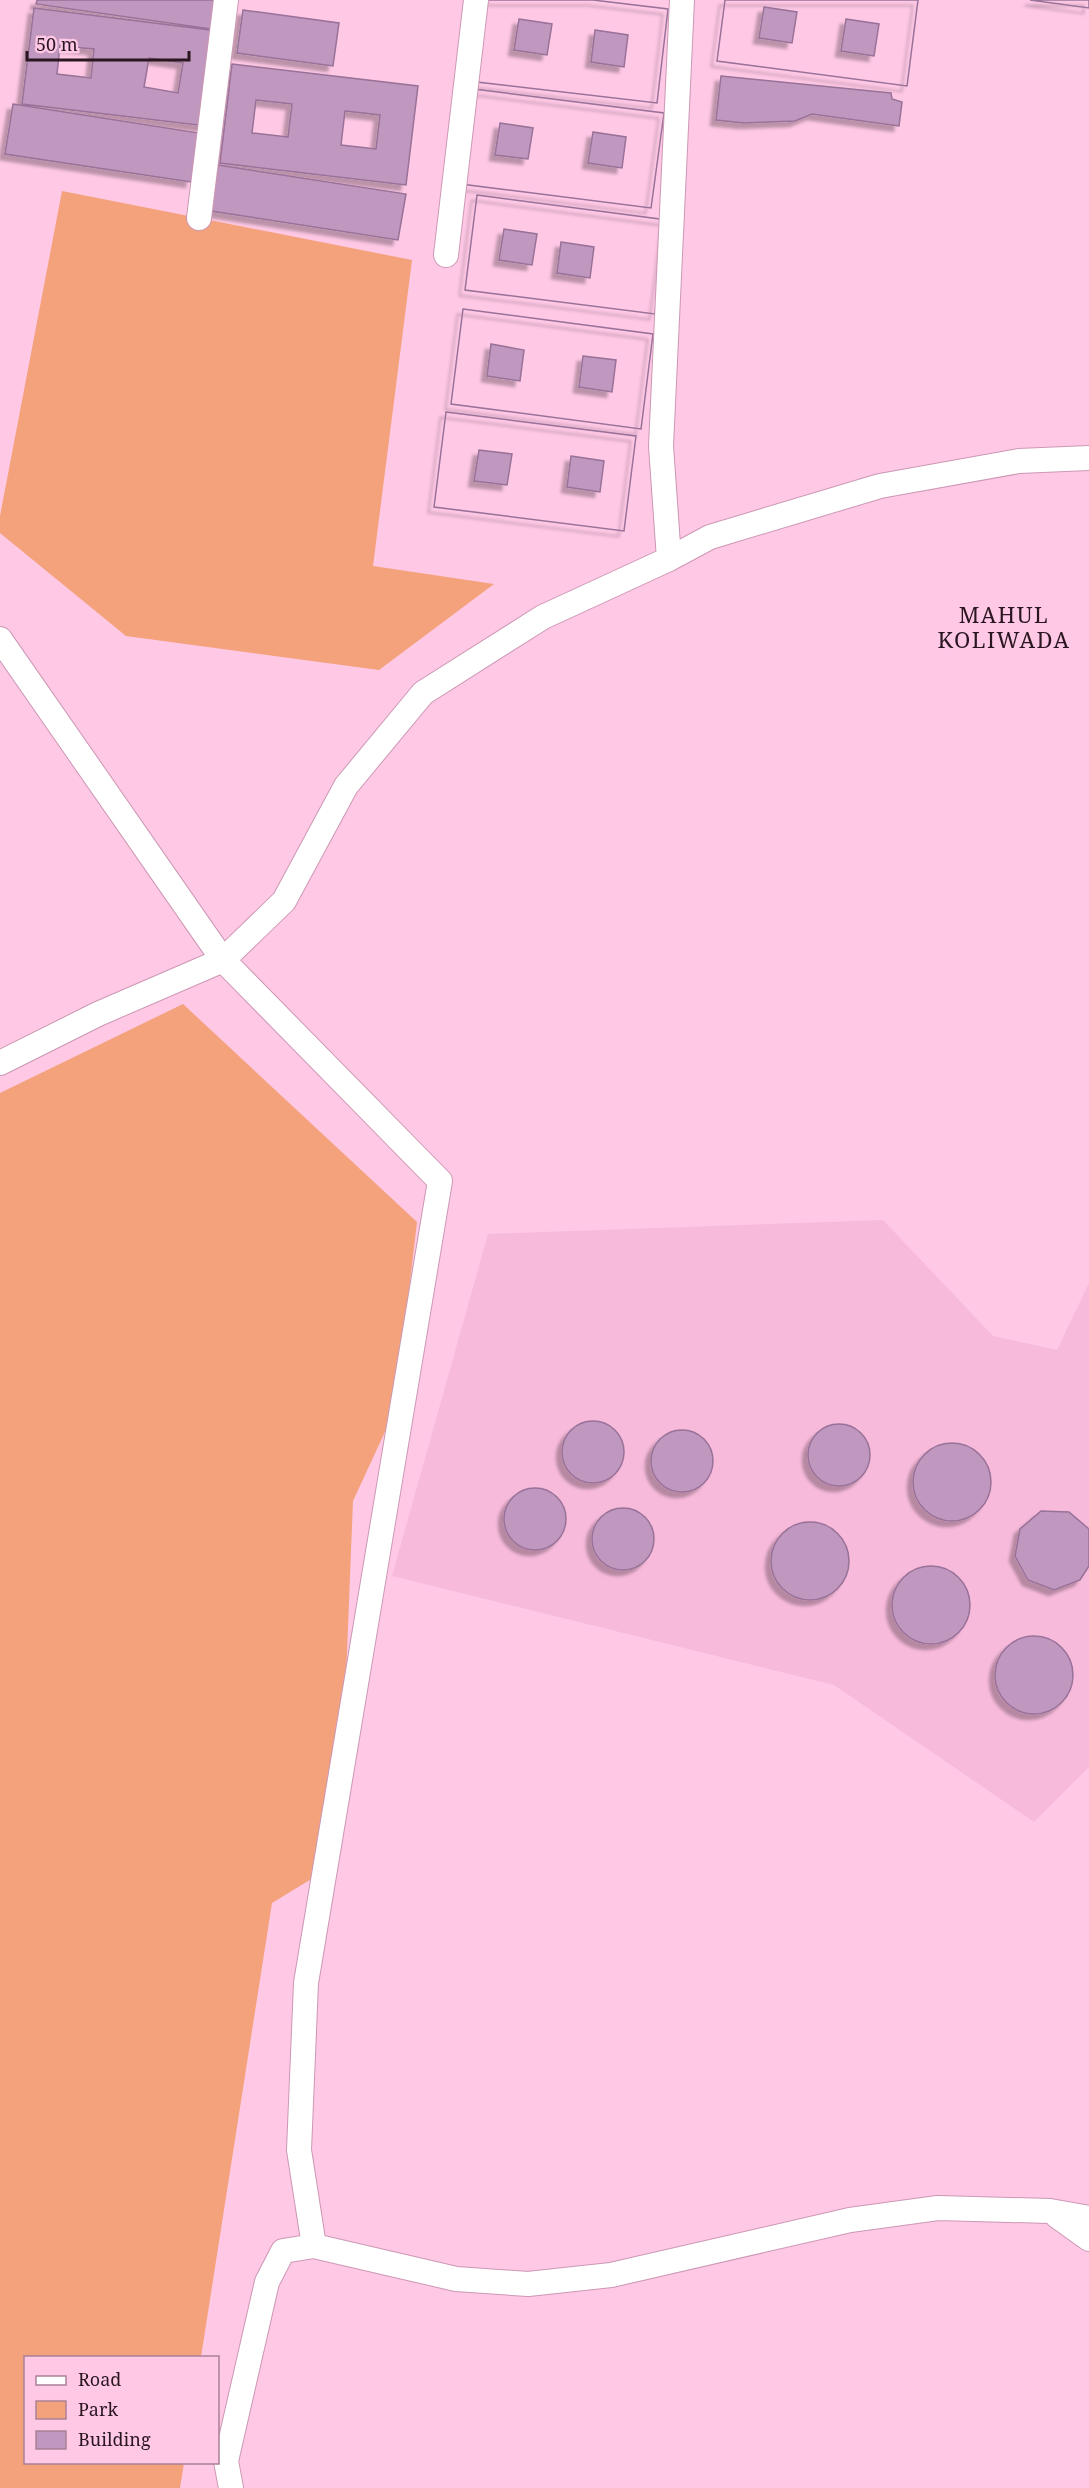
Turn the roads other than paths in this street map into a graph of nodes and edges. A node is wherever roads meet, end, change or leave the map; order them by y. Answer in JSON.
{"nodes":[{"id":1,"x":225,"y":0,"type":"edge"},
{"id":2,"x":476,"y":0,"type":"edge"},
{"id":3,"x":682,"y":0,"type":"edge"},
{"id":4,"x":199,"y":218,"type":"dead end"},
{"id":5,"x":446,"y":255,"type":"dead end"},
{"id":6,"x":1089,"y":458,"type":"edge"},
{"id":7,"x":669,"y":559,"type":"junction"},
{"id":8,"x":0,"y":639,"type":"edge"},
{"id":9,"x":224,"y":960,"type":"junction"},
{"id":10,"x":0,"y":1063,"type":"edge"},
{"id":11,"x":1050,"y":2211,"type":"junction"},
{"id":12,"x":1089,"y":2218,"type":"edge"},
{"id":13,"x":1089,"y":2239,"type":"edge"},
{"id":14,"x":314,"y":2246,"type":"junction"},
{"id":15,"x":231,"y":2488,"type":"edge"}],
"edges":[{"from":1,"to":4,"type":"street"},
{"from":2,"to":5,"type":"street"},
{"from":3,"to":7,"type":"street"},
{"from":6,"to":7,"type":"street"},
{"from":7,"to":9,"type":"street"},
{"from":8,"to":9,"type":"street"},
{"from":9,"to":10,"type":"street"},
{"from":9,"to":14,"type":"street"},
{"from":11,"to":12,"type":"street"},
{"from":11,"to":13,"type":"street"},
{"from":11,"to":14,"type":"street"},
{"from":14,"to":15,"type":"street"}]}
